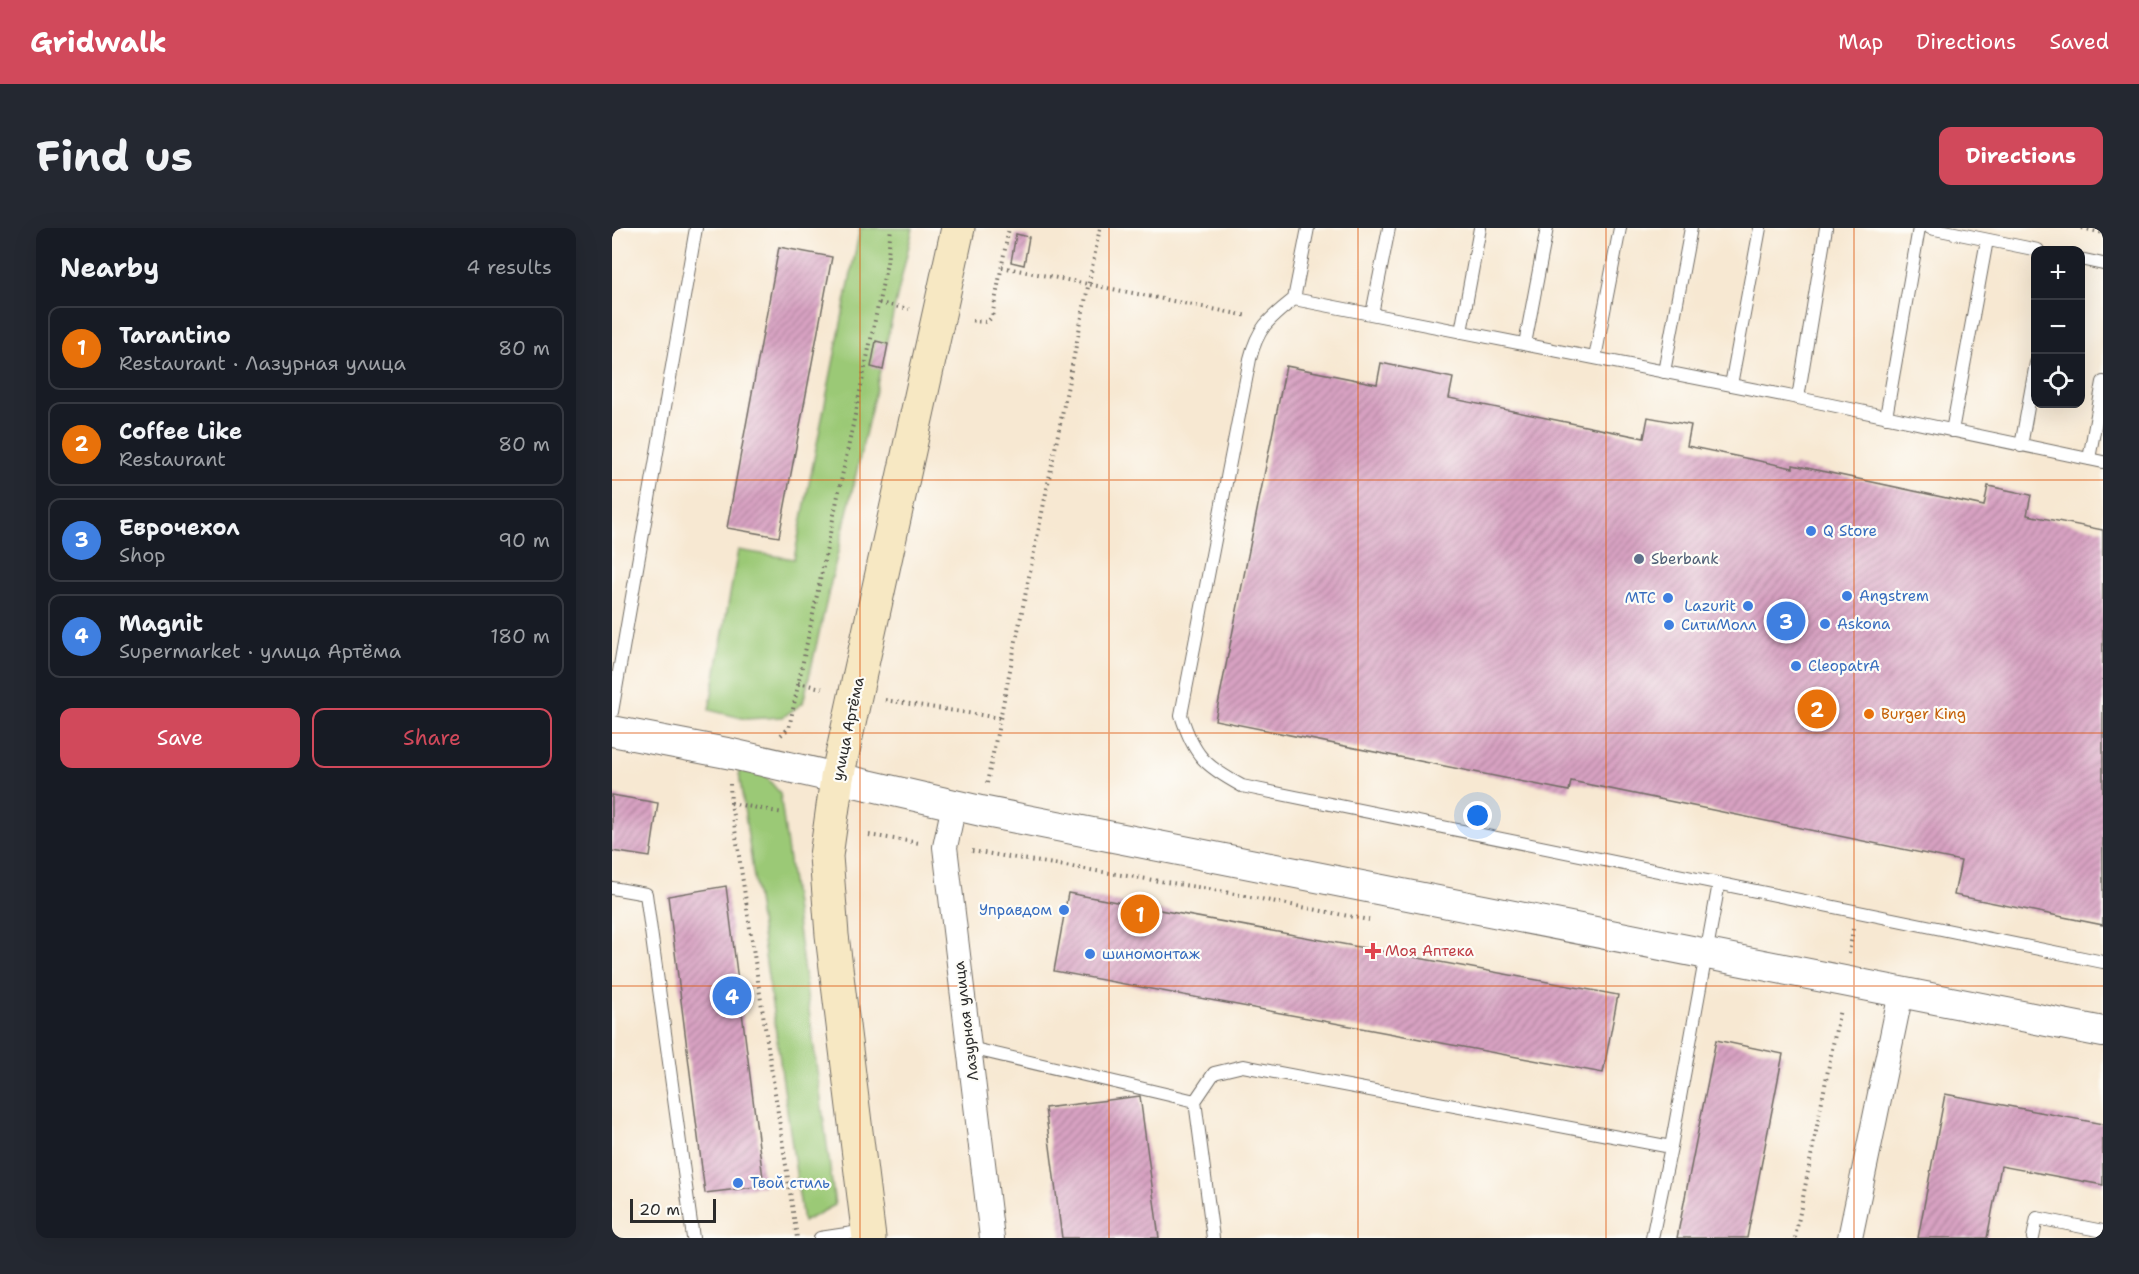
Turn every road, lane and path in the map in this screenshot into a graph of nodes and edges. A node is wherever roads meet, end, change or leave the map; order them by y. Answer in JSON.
{"nodes":[{"id":1,"x":696,"y":228,"type":"edge"},
{"id":2,"x":891,"y":228,"type":"edge"},
{"id":3,"x":958,"y":228,"type":"edge"},
{"id":4,"x":1009,"y":228,"type":"edge"},
{"id":5,"x":1100,"y":228,"type":"edge"},
{"id":6,"x":1308,"y":228,"type":"edge"},
{"id":7,"x":1389,"y":228,"type":"edge"},
{"id":8,"x":1480,"y":228,"type":"edge"},
{"id":9,"x":1547,"y":228,"type":"edge"},
{"id":10,"x":1620,"y":228,"type":"edge"},
{"id":11,"x":1691,"y":228,"type":"edge"},
{"id":12,"x":1760,"y":228,"type":"edge"},
{"id":13,"x":1826,"y":228,"type":"edge"},
{"id":14,"x":1919,"y":228,"type":"edge"},
{"id":15,"x":1930,"y":228,"type":"edge"},
{"id":16,"x":2082,"y":228,"type":"edge"},
{"id":17,"x":2103,"y":232,"type":"edge"},
{"id":18,"x":1987,"y":240,"type":"junction"},
{"id":19,"x":2031,"y":249,"type":"edge"},
{"id":20,"x":2085,"y":260,"type":"edge"},
{"id":21,"x":2103,"y":264,"type":"edge"},
{"id":22,"x":1002,"y":267,"type":"junction"},
{"id":23,"x":1087,"y":284,"type":"junction"},
{"id":24,"x":1294,"y":299,"type":"junction"},
{"id":25,"x":879,"y":303,"type":"junction"},
{"id":26,"x":909,"y":309,"type":"dead end"},
{"id":27,"x":1372,"y":314,"type":"junction"},
{"id":28,"x":1267,"y":320,"type":"junction"},
{"id":29,"x":972,"y":321,"type":"dead end"},
{"id":30,"x":1461,"y":332,"type":"junction"},
{"id":31,"x":1525,"y":344,"type":"junction"},
{"id":32,"x":1595,"y":358,"type":"junction"},
{"id":33,"x":1664,"y":372,"type":"junction"},
{"id":34,"x":2103,"y":382,"type":"edge"},
{"id":35,"x":1731,"y":385,"type":"junction"},
{"id":36,"x":2031,"y":391,"type":"edge"},
{"id":37,"x":1797,"y":398,"type":"junction"},
{"id":38,"x":1886,"y":417,"type":"junction"},
{"id":39,"x":1952,"y":431,"type":"junction"},
{"id":40,"x":2021,"y":446,"type":"junction"},
{"id":41,"x":2089,"y":459,"type":"junction"},
{"id":42,"x":2103,"y":462,"type":"edge"},
{"id":43,"x":798,"y":683,"type":"junction"},
{"id":44,"x":822,"y":688,"type":"dead end"},
{"id":45,"x":884,"y":700,"type":"dead end"},
{"id":46,"x":612,"y":712,"type":"edge"},
{"id":47,"x":1000,"y":718,"type":"junction"},
{"id":48,"x":612,"y":731,"type":"edge"},
{"id":49,"x":778,"y":738,"type":"dead end"},
{"id":50,"x":730,"y":775,"type":"dead end"},
{"id":51,"x":837,"y":778,"type":"junction"},
{"id":52,"x":730,"y":803,"type":"junction"},
{"id":53,"x":968,"y":808,"type":"junction"},
{"id":54,"x":783,"y":813,"type":"dead end"},
{"id":55,"x":868,"y":835,"type":"dead end"},
{"id":56,"x":945,"y":847,"type":"junction"},
{"id":57,"x":1719,"y":883,"type":"junction"},
{"id":58,"x":612,"y":888,"type":"edge"},
{"id":59,"x":1856,"y":911,"type":"junction"},
{"id":60,"x":1373,"y":921,"type":"dead end"},
{"id":61,"x":1706,"y":953,"type":"junction"},
{"id":62,"x":2103,"y":962,"type":"edge"},
{"id":63,"x":1845,"y":981,"type":"junction"},
{"id":64,"x":1901,"y":993,"type":"junction"},
{"id":65,"x":1828,"y":1009,"type":"dead end"},
{"id":66,"x":1839,"y":1012,"type":"junction"},
{"id":67,"x":1851,"y":1014,"type":"dead end"},
{"id":68,"x":2103,"y":1032,"type":"edge"},
{"id":69,"x":970,"y":1048,"type":"junction"},
{"id":70,"x":1196,"y":1101,"type":"junction"},
{"id":71,"x":1671,"y":1147,"type":"junction"},
{"id":72,"x":2103,"y":1231,"type":"edge"},
{"id":73,"x":869,"y":1234,"type":"edge"},
{"id":74,"x":693,"y":1238,"type":"edge"},
{"id":75,"x":797,"y":1238,"type":"edge"},
{"id":76,"x":820,"y":1238,"type":"edge"},
{"id":77,"x":992,"y":1238,"type":"edge"},
{"id":78,"x":1213,"y":1238,"type":"edge"},
{"id":79,"x":1652,"y":1238,"type":"edge"},
{"id":80,"x":1795,"y":1238,"type":"edge"},
{"id":81,"x":1850,"y":1238,"type":"edge"},
{"id":82,"x":2033,"y":1238,"type":"edge"}],
"edges":[{"from":1,"to":46,"type":"lane"},
{"from":2,"to":25,"type":"path"},
{"from":3,"to":51,"type":"main road","name":"улица Артёма"},
{"from":4,"to":22,"type":"path"},
{"from":5,"to":23,"type":"path"},
{"from":6,"to":24,"type":"lane"},
{"from":7,"to":27,"type":"lane"},
{"from":8,"to":30,"type":"lane"},
{"from":9,"to":31,"type":"lane"},
{"from":10,"to":32,"type":"lane"},
{"from":11,"to":33,"type":"lane"},
{"from":12,"to":35,"type":"lane"},
{"from":13,"to":37,"type":"lane"},
{"from":14,"to":38,"type":"lane"},
{"from":15,"to":18,"type":"lane"},
{"from":16,"to":17,"type":"path"},
{"from":18,"to":19,"type":"lane"},
{"from":18,"to":39,"type":"lane"},
{"from":20,"to":21,"type":"lane"},
{"from":22,"to":23,"type":"path"},
{"from":22,"to":29,"type":"path"},
{"from":23,"to":28,"type":"path"},
{"from":23,"to":47,"type":"path"},
{"from":24,"to":27,"type":"lane"},
{"from":24,"to":28,"type":"lane"},
{"from":25,"to":26,"type":"path"},
{"from":25,"to":43,"type":"path"},
{"from":27,"to":30,"type":"lane"},
{"from":28,"to":57,"type":"lane"},
{"from":30,"to":31,"type":"lane"},
{"from":31,"to":32,"type":"lane"},
{"from":32,"to":33,"type":"lane"},
{"from":33,"to":35,"type":"lane"},
{"from":34,"to":41,"type":"lane"},
{"from":35,"to":37,"type":"lane"},
{"from":36,"to":40,"type":"lane"},
{"from":37,"to":38,"type":"lane"},
{"from":38,"to":39,"type":"lane"},
{"from":39,"to":40,"type":"lane"},
{"from":40,"to":41,"type":"lane"},
{"from":41,"to":42,"type":"lane"},
{"from":43,"to":44,"type":"path"},
{"from":43,"to":49,"type":"path"},
{"from":45,"to":47,"type":"path"},
{"from":47,"to":53,"type":"path"},
{"from":48,"to":51,"type":"street"},
{"from":50,"to":52,"type":"path"},
{"from":51,"to":53,"type":"street"},
{"from":51,"to":73,"type":"main road","name":"улица Артёма"},
{"from":52,"to":54,"type":"path"},
{"from":52,"to":75,"type":"path"},
{"from":53,"to":56,"type":"street","name":"Лазурная улица"},
{"from":53,"to":61,"type":"street"},
{"from":55,"to":56,"type":"path"},
{"from":56,"to":60,"type":"path"},
{"from":56,"to":69,"type":"street","name":"Лазурная улица"},
{"from":57,"to":59,"type":"lane"},
{"from":57,"to":61,"type":"lane"},
{"from":58,"to":74,"type":"lane"},
{"from":59,"to":62,"type":"lane"},
{"from":59,"to":63,"type":"path"},
{"from":61,"to":63,"type":"street"},
{"from":61,"to":71,"type":"lane"},
{"from":63,"to":64,"type":"street"},
{"from":63,"to":66,"type":"path"},
{"from":64,"to":68,"type":"street"},
{"from":64,"to":81,"type":"street"},
{"from":65,"to":66,"type":"path"},
{"from":66,"to":67,"type":"path"},
{"from":66,"to":80,"type":"path"},
{"from":69,"to":70,"type":"lane"},
{"from":69,"to":77,"type":"street","name":"Лазурная улица"},
{"from":70,"to":71,"type":"lane"},
{"from":70,"to":78,"type":"lane"},
{"from":71,"to":79,"type":"lane"},
{"from":72,"to":82,"type":"lane"},
{"from":73,"to":76,"type":"lane"}]}
